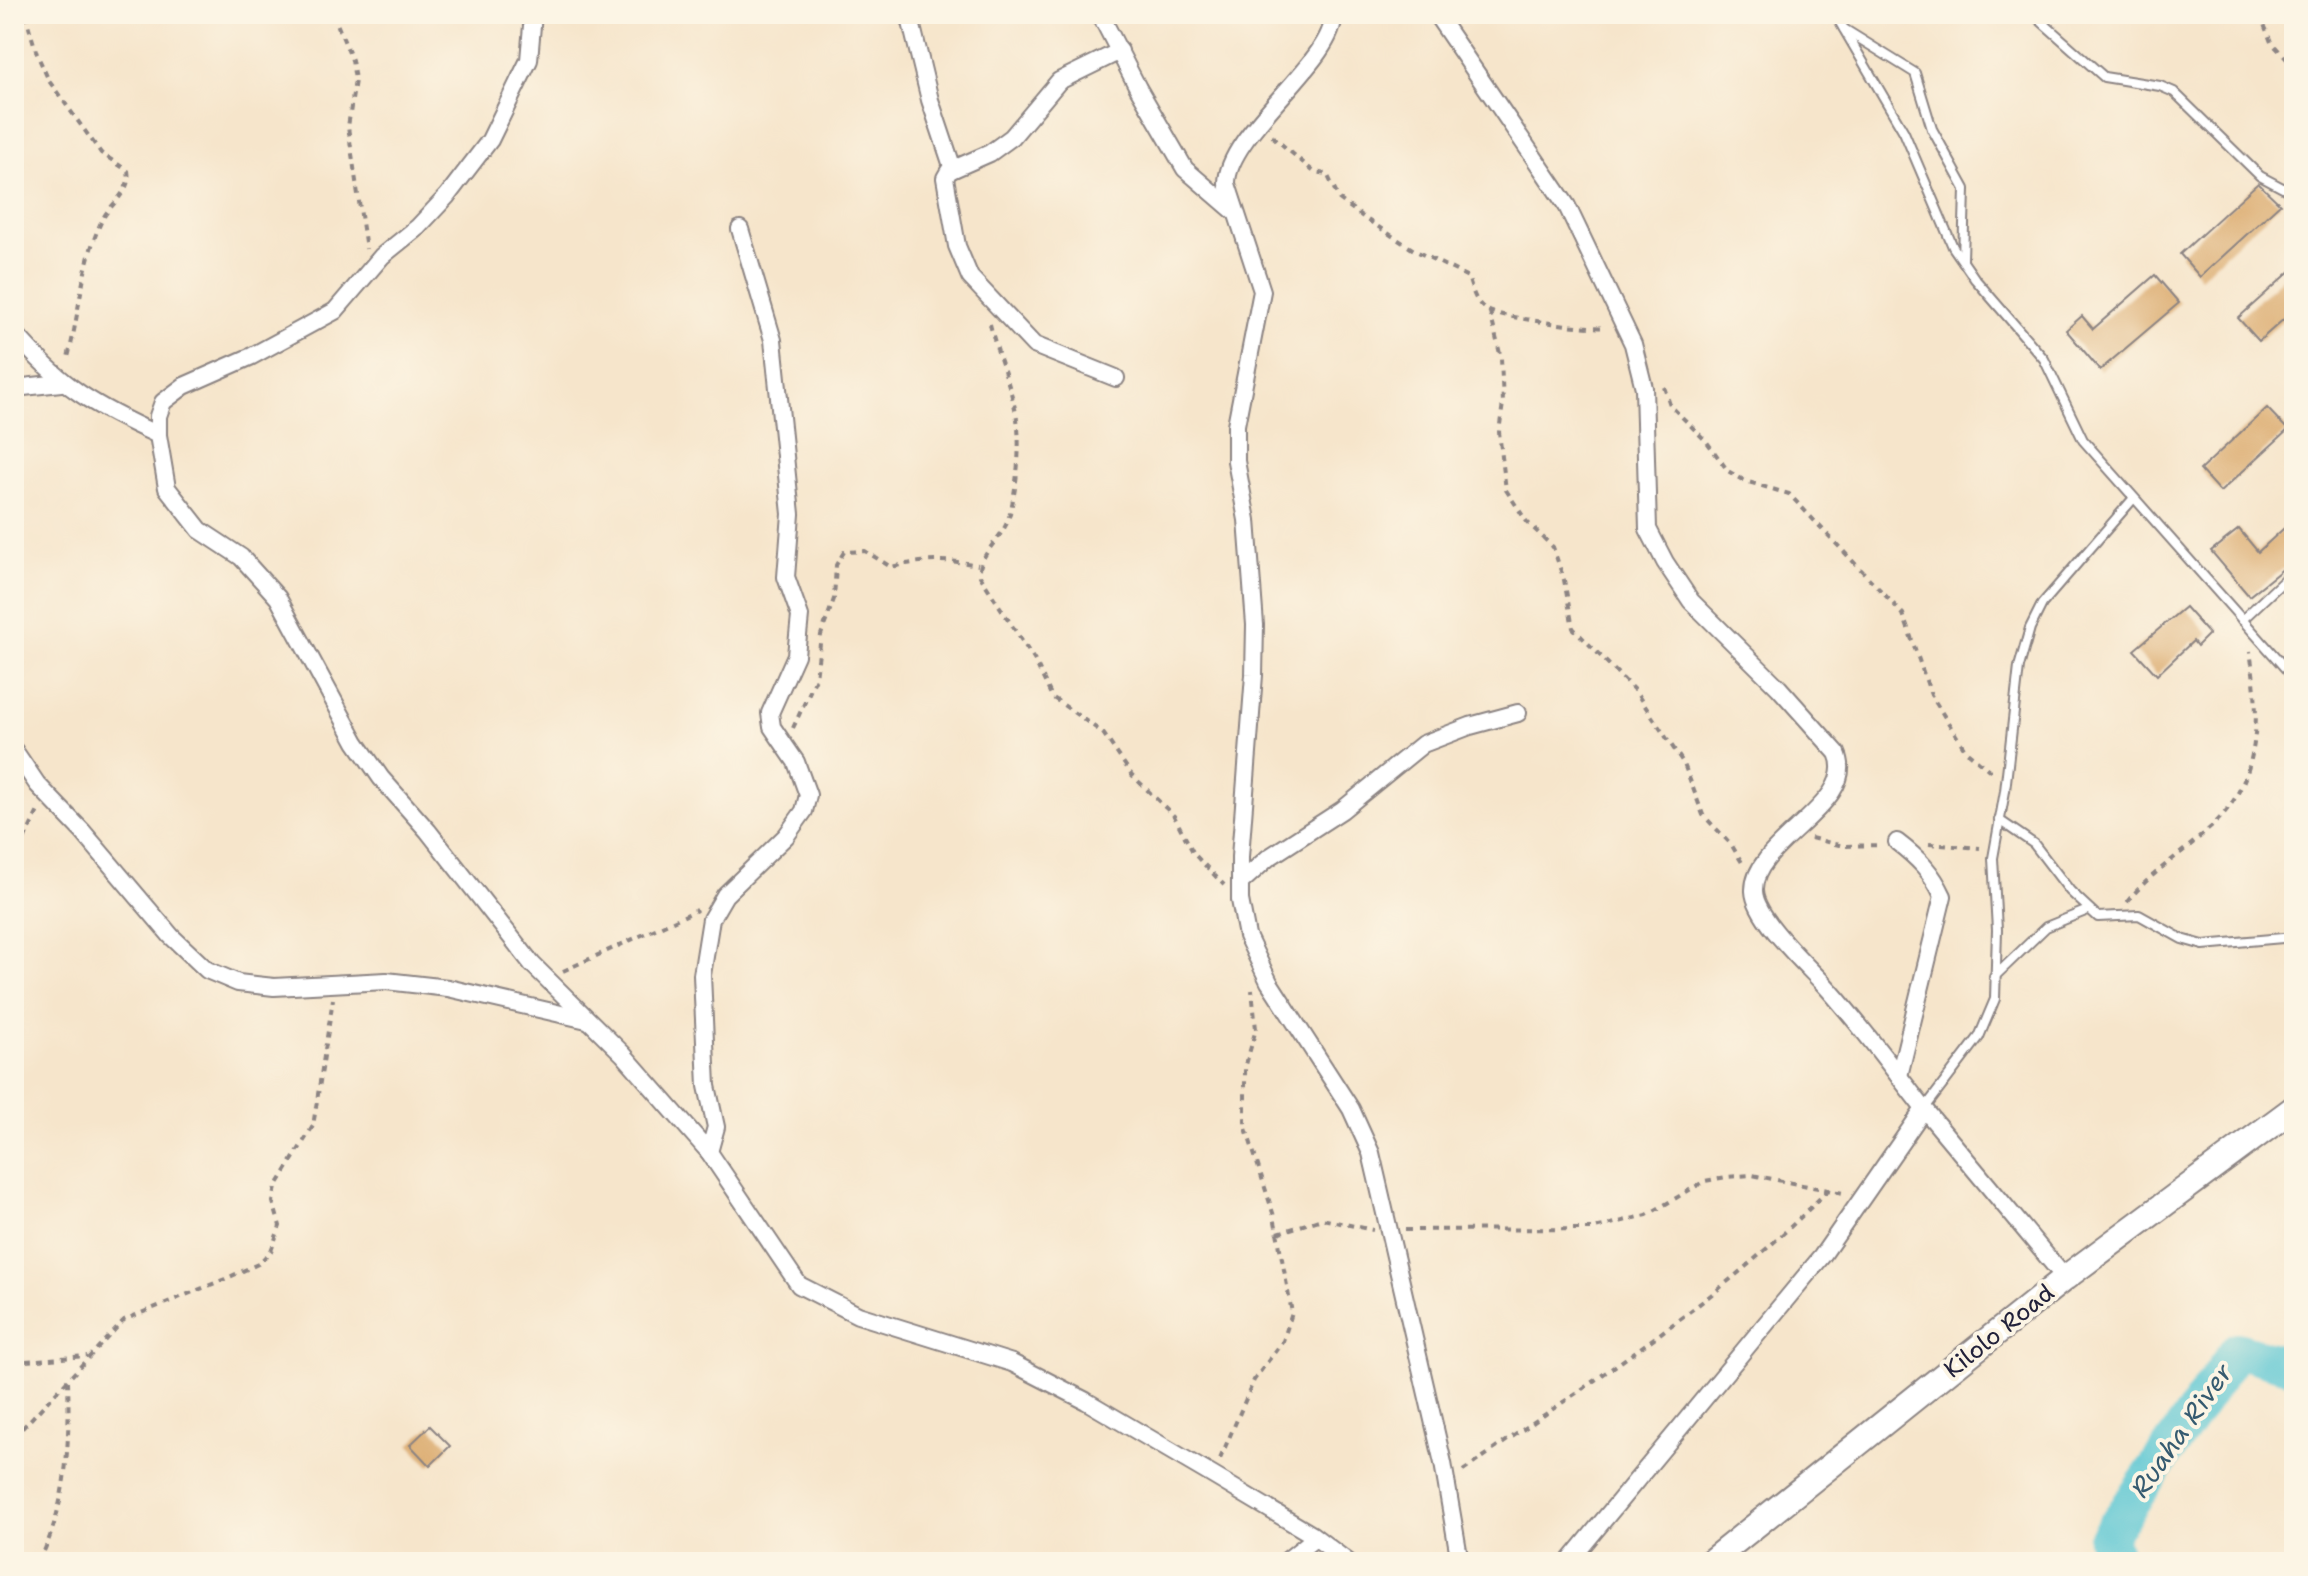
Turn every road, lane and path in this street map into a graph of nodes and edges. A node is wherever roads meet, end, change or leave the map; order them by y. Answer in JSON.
{"nodes":[{"id":1,"x":25,"y":14,"type":"edge"},
{"id":2,"x":333,"y":14,"type":"edge"},
{"id":3,"x":533,"y":14,"type":"edge"},
{"id":4,"x":909,"y":14,"type":"edge"},
{"id":5,"x":1100,"y":14,"type":"edge"},
{"id":6,"x":1333,"y":14,"type":"edge"},
{"id":7,"x":1436,"y":14,"type":"edge"},
{"id":8,"x":1835,"y":14,"type":"edge"},
{"id":9,"x":2033,"y":14,"type":"edge"},
{"id":10,"x":2260,"y":14,"type":"edge"},
{"id":11,"x":1841,"y":27,"type":"junction"},
{"id":12,"x":1120,"y":51,"type":"junction"},
{"id":13,"x":2294,"y":67,"type":"edge"},
{"id":14,"x":1259,"y":125,"type":"junction"},
{"id":15,"x":953,"y":169,"type":"junction"},
{"id":16,"x":2294,"y":194,"type":"edge"},
{"id":17,"x":1239,"y":215,"type":"junction"},
{"id":18,"x":740,"y":229,"type":"dead end"},
{"id":19,"x":1963,"y":261,"type":"junction"},
{"id":20,"x":367,"y":272,"type":"junction"},
{"id":21,"x":982,"y":290,"type":"junction"},
{"id":22,"x":1490,"y":312,"type":"junction"},
{"id":23,"x":1623,"y":323,"type":"junction"},
{"id":24,"x":14,"y":332,"type":"edge"},
{"id":25,"x":1116,"y":378,"type":"dead end"},
{"id":26,"x":61,"y":383,"type":"junction"},
{"id":27,"x":1663,"y":384,"type":"dead end"},
{"id":28,"x":14,"y":388,"type":"edge"},
{"id":29,"x":158,"y":435,"type":"junction"},
{"id":30,"x":2133,"y":499,"type":"junction"},
{"id":31,"x":979,"y":566,"type":"junction"},
{"id":32,"x":2294,"y":571,"type":"edge"},
{"id":33,"x":2244,"y":622,"type":"junction"},
{"id":34,"x":2294,"y":678,"type":"edge"},
{"id":35,"x":1518,"y":713,"type":"dead end"},
{"id":36,"x":14,"y":750,"type":"edge"},
{"id":37,"x":796,"y":762,"type":"junction"},
{"id":38,"x":2006,"y":784,"type":"junction"},
{"id":39,"x":46,"y":794,"type":"junction"},
{"id":40,"x":1999,"y":820,"type":"junction"},
{"id":41,"x":1897,"y":842,"type":"dead end"},
{"id":42,"x":14,"y":861,"type":"edge"},
{"id":43,"x":1755,"y":881,"type":"junction"},
{"id":44,"x":1240,"y":883,"type":"junction"},
{"id":45,"x":1240,"y":900,"type":"junction"},
{"id":46,"x":718,"y":904,"type":"junction"},
{"id":47,"x":2088,"y":910,"type":"junction"},
{"id":48,"x":2115,"y":916,"type":"junction"},
{"id":49,"x":2294,"y":937,"type":"edge"},
{"id":50,"x":1994,"y":977,"type":"junction"},
{"id":51,"x":547,"y":979,"type":"junction"},
{"id":52,"x":1251,"y":984,"type":"dead end"},
{"id":53,"x":336,"y":985,"type":"junction"},
{"id":54,"x":589,"y":1020,"type":"junction"},
{"id":55,"x":1899,"y":1076,"type":"junction"},
{"id":56,"x":2294,"y":1108,"type":"edge"},
{"id":57,"x":1924,"y":1109,"type":"junction"},
{"id":58,"x":709,"y":1152,"type":"junction"},
{"id":59,"x":1828,"y":1190,"type":"junction"},
{"id":60,"x":1865,"y":1197,"type":"junction"},
{"id":61,"x":1389,"y":1230,"type":"junction"},
{"id":62,"x":1278,"y":1233,"type":"junction"},
{"id":63,"x":2065,"y":1278,"type":"junction"},
{"id":64,"x":87,"y":1356,"type":"junction"},
{"id":65,"x":14,"y":1362,"type":"edge"},
{"id":66,"x":68,"y":1381,"type":"junction"},
{"id":67,"x":14,"y":1437,"type":"edge"},
{"id":68,"x":1212,"y":1475,"type":"junction"},
{"id":69,"x":1446,"y":1484,"type":"junction"},
{"id":70,"x":1315,"y":1538,"type":"junction"},
{"id":71,"x":39,"y":1562,"type":"edge"},
{"id":72,"x":1285,"y":1562,"type":"edge"},
{"id":73,"x":1348,"y":1562,"type":"edge"},
{"id":74,"x":1460,"y":1562,"type":"edge"},
{"id":75,"x":1569,"y":1562,"type":"edge"},
{"id":76,"x":1710,"y":1562,"type":"edge"}],
"edges":[{"from":1,"to":26,"type":"path"},
{"from":2,"to":20,"type":"path"},
{"from":3,"to":20,"type":"street"},
{"from":4,"to":15,"type":"street"},
{"from":5,"to":12,"type":"street"},
{"from":6,"to":14,"type":"street"},
{"from":7,"to":23,"type":"street"},
{"from":8,"to":11,"type":"lane"},
{"from":9,"to":16,"type":"lane"},
{"from":10,"to":13,"type":"path"},
{"from":11,"to":19,"type":"lane"},
{"from":11,"to":19,"type":"lane"},
{"from":12,"to":15,"type":"street"},
{"from":12,"to":17,"type":"street"},
{"from":14,"to":17,"type":"street"},
{"from":14,"to":22,"type":"path"},
{"from":15,"to":21,"type":"street"},
{"from":17,"to":44,"type":"street"},
{"from":18,"to":37,"type":"street"},
{"from":19,"to":30,"type":"lane"},
{"from":20,"to":29,"type":"street"},
{"from":21,"to":25,"type":"street"},
{"from":21,"to":31,"type":"path"},
{"from":22,"to":23,"type":"path"},
{"from":22,"to":43,"type":"path"},
{"from":23,"to":43,"type":"street"},
{"from":24,"to":26,"type":"street"},
{"from":26,"to":28,"type":"street"},
{"from":26,"to":29,"type":"street"},
{"from":27,"to":38,"type":"path"},
{"from":29,"to":51,"type":"street"},
{"from":30,"to":33,"type":"lane"},
{"from":30,"to":38,"type":"lane"},
{"from":31,"to":37,"type":"path"},
{"from":31,"to":45,"type":"path"},
{"from":32,"to":33,"type":"lane"},
{"from":33,"to":34,"type":"lane"},
{"from":33,"to":48,"type":"path"},
{"from":35,"to":44,"type":"street"},
{"from":36,"to":39,"type":"street"},
{"from":37,"to":46,"type":"street"},
{"from":38,"to":40,"type":"lane"},
{"from":39,"to":42,"type":"path"},
{"from":39,"to":53,"type":"street"},
{"from":40,"to":47,"type":"lane"},
{"from":40,"to":50,"type":"lane"},
{"from":41,"to":55,"type":"street"},
{"from":43,"to":55,"type":"street"},
{"from":44,"to":45,"type":"street"},
{"from":45,"to":61,"type":"street"},
{"from":46,"to":51,"type":"path"},
{"from":46,"to":58,"type":"street"},
{"from":47,"to":48,"type":"lane"},
{"from":47,"to":50,"type":"lane"},
{"from":48,"to":49,"type":"lane"},
{"from":50,"to":57,"type":"lane"},
{"from":51,"to":54,"type":"street"},
{"from":52,"to":62,"type":"path"},
{"from":53,"to":54,"type":"street"},
{"from":53,"to":64,"type":"path"},
{"from":54,"to":58,"type":"street"},
{"from":55,"to":57,"type":"street"},
{"from":56,"to":63,"type":"main road","name":"Kilolo Road"},
{"from":57,"to":60,"type":"street"},
{"from":57,"to":63,"type":"street"},
{"from":58,"to":68,"type":"street"},
{"from":59,"to":60,"type":"path"},
{"from":59,"to":61,"type":"path"},
{"from":59,"to":69,"type":"path"},
{"from":60,"to":75,"type":"street"},
{"from":61,"to":62,"type":"path"},
{"from":61,"to":69,"type":"street"},
{"from":62,"to":68,"type":"path"},
{"from":63,"to":76,"type":"main road","name":"Kilolo Road"},
{"from":64,"to":65,"type":"path"},
{"from":64,"to":66,"type":"path"},
{"from":66,"to":67,"type":"path"},
{"from":66,"to":71,"type":"path"},
{"from":68,"to":70,"type":"street"},
{"from":69,"to":74,"type":"street"},
{"from":70,"to":72,"type":"street"},
{"from":70,"to":73,"type":"street"}]}
